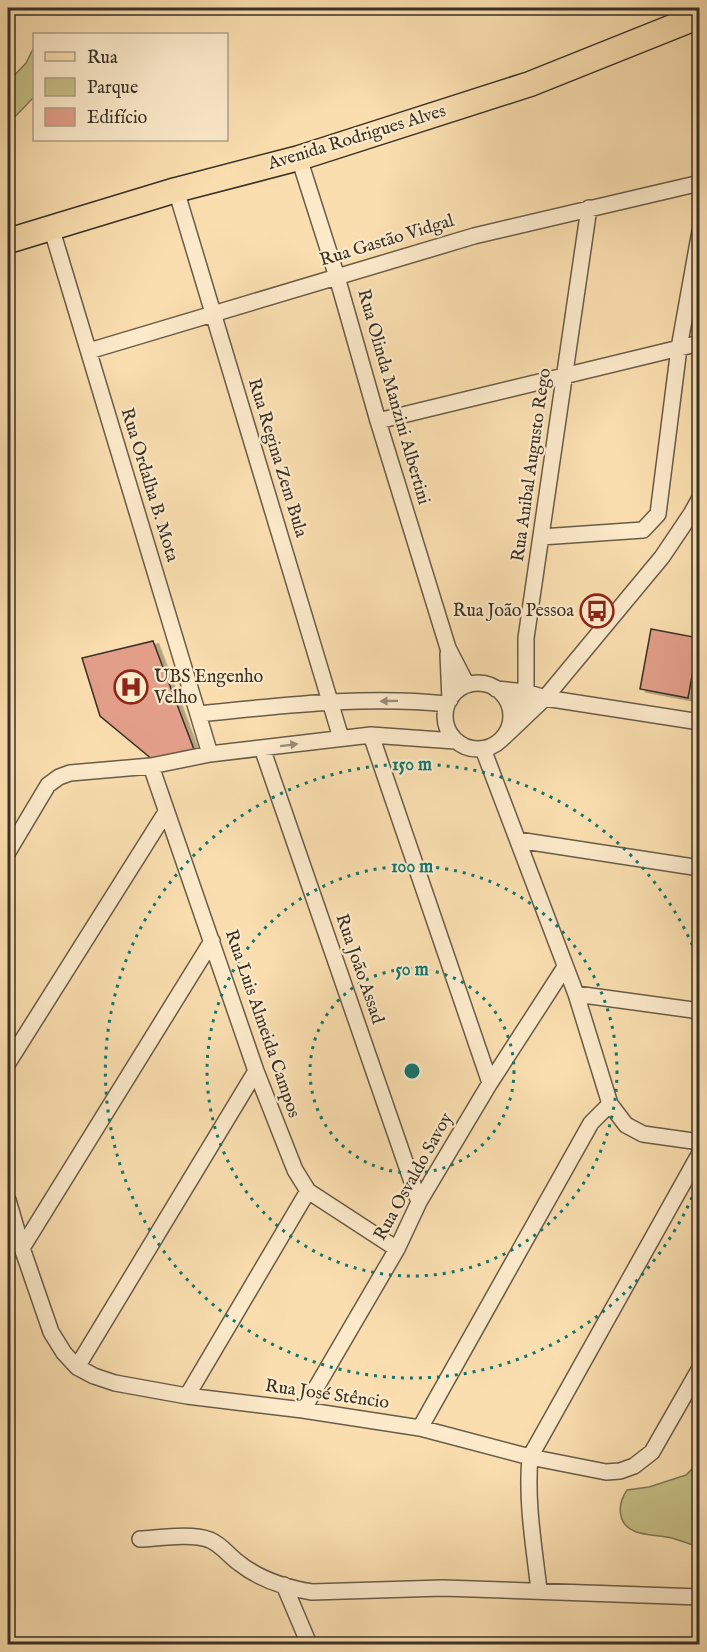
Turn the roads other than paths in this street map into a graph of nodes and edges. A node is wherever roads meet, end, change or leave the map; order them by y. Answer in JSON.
{"nodes":[{"id":1,"x":699,"y":16,"type":"edge"},
{"id":2,"x":298,"y":158,"type":"junction"},
{"id":3,"x":699,"y":183,"type":"edge"},
{"id":4,"x":176,"y":190,"type":"junction"},
{"id":5,"x":589,"y":208,"type":"junction"},
{"id":6,"x":51,"y":227,"type":"junction"},
{"id":7,"x":699,"y":231,"type":"edge"},
{"id":8,"x":8,"y":240,"type":"edge"},
{"id":9,"x":337,"y":276,"type":"junction"},
{"id":10,"x":213,"y":314,"type":"junction"},
{"id":11,"x":699,"y":343,"type":"edge"},
{"id":12,"x":679,"y":348,"type":"junction"},
{"id":13,"x":88,"y":351,"type":"junction"},
{"id":14,"x":565,"y":376,"type":"junction"},
{"id":15,"x":378,"y":421,"type":"junction"},
{"id":16,"x":699,"y":498,"type":"edge"},
{"id":17,"x":695,"y":513,"type":"edge"},
{"id":18,"x":541,"y":537,"type":"junction"},
{"id":19,"x":448,"y":648,"type":"junction"},
{"id":20,"x":467,"y":685,"type":"junction"},
{"id":21,"x":496,"y":689,"type":"junction"},
{"id":22,"x":526,"y":692,"type":"junction"},
{"id":23,"x":544,"y":698,"type":"junction"},
{"id":24,"x":330,"y":702,"type":"junction"},
{"id":25,"x":449,"y":702,"type":"junction"},
{"id":26,"x":198,"y":714,"type":"junction"},
{"id":27,"x":699,"y":722,"type":"edge"},
{"id":28,"x":507,"y":731,"type":"junction"},
{"id":29,"x":371,"y":735,"type":"junction"},
{"id":30,"x":340,"y":738,"type":"junction"},
{"id":31,"x":455,"y":741,"type":"junction"},
{"id":32,"x":262,"y":748,"type":"junction"},
{"id":33,"x":483,"y":749,"type":"junction"},
{"id":34,"x":210,"y":754,"type":"junction"},
{"id":35,"x":151,"y":766,"type":"junction"},
{"id":36,"x":166,"y":812,"type":"junction"},
{"id":37,"x":518,"y":840,"type":"junction"},
{"id":38,"x":8,"y":852,"type":"edge"},
{"id":39,"x":699,"y":868,"type":"edge"},
{"id":40,"x":212,"y":941,"type":"junction"},
{"id":41,"x":565,"y":967,"type":"junction"},
{"id":42,"x":576,"y":994,"type":"junction"},
{"id":43,"x":699,"y":1011,"type":"edge"},
{"id":44,"x":8,"y":1063,"type":"edge"},
{"id":45,"x":256,"y":1071,"type":"junction"},
{"id":46,"x":490,"y":1083,"type":"junction"},
{"id":47,"x":610,"y":1104,"type":"junction"},
{"id":48,"x":699,"y":1142,"type":"edge"},
{"id":49,"x":699,"y":1154,"type":"edge"},
{"id":50,"x":308,"y":1191,"type":"junction"},
{"id":51,"x":8,"y":1200,"type":"edge"},
{"id":52,"x":419,"y":1202,"type":"junction"},
{"id":53,"x":22,"y":1248,"type":"junction"},
{"id":54,"x":397,"y":1249,"type":"junction"},
{"id":55,"x":77,"y":1367,"type":"junction"},
{"id":56,"x":699,"y":1368,"type":"edge"},
{"id":57,"x":187,"y":1396,"type":"junction"},
{"id":58,"x":303,"y":1410,"type":"junction"},
{"id":59,"x":420,"y":1428,"type":"junction"},
{"id":60,"x":530,"y":1457,"type":"junction"},
{"id":61,"x":140,"y":1539,"type":"dead end"},
{"id":62,"x":284,"y":1585,"type":"junction"},
{"id":63,"x":539,"y":1590,"type":"junction"},
{"id":64,"x":699,"y":1597,"type":"edge"},
{"id":65,"x":309,"y":1644,"type":"edge"}],
"edges":[{"from":1,"to":2,"type":"main road","name":"Avenida Rodrigues Alves"},
{"from":2,"to":4,"type":"main road","name":"Avenida Rodrigues Alves"},
{"from":2,"to":9,"type":"street","name":"Rua Olinda Manzini Albertini"},
{"from":3,"to":5,"type":"street","name":"Rua Gastão Vidgal"},
{"from":4,"to":6,"type":"main road","name":"Avenida Rodrigues Alves"},
{"from":4,"to":10,"type":"street","name":"Rua Regina Zem Bula"},
{"from":5,"to":9,"type":"street","name":"Rua Gastão Vidgal"},
{"from":5,"to":14,"type":"street","name":"Rua Anibal Augusto Rego"},
{"from":6,"to":8,"type":"main road","name":"Avenida Rodrigues Alves"},
{"from":6,"to":13,"type":"street","name":"Rua Ordalha B. Mota"},
{"from":7,"to":12,"type":"street"},
{"from":9,"to":10,"type":"street","name":"Rua Gastão Vidgal"},
{"from":9,"to":15,"type":"street","name":"Rua Olinda Manzini Albertini"},
{"from":10,"to":13,"type":"street","name":"Rua Gastão Vidgal"},
{"from":10,"to":24,"type":"street","name":"Rua Regina Zem Bula"},
{"from":11,"to":12,"type":"street"},
{"from":12,"to":14,"type":"street"},
{"from":12,"to":18,"type":"street"},
{"from":13,"to":26,"type":"street","name":"Rua Ordalha B. Mota"},
{"from":14,"to":15,"type":"street"},
{"from":14,"to":18,"type":"street","name":"Rua Anibal Augusto Rego"},
{"from":15,"to":19,"type":"street","name":"Rua Olinda Manzini Albertini"},
{"from":16,"to":17,"type":"street"},
{"from":17,"to":23,"type":"street"},
{"from":18,"to":22,"type":"street","name":"Rua Anibal Augusto Rego"},
{"from":19,"to":20,"type":"street","name":"Rua Olinda Manzini Albertini"},
{"from":19,"to":25,"type":"street","name":"Rua Olinda Manzini Albertini"},
{"from":20,"to":21,"type":"street"},
{"from":20,"to":25,"type":"street"},
{"from":21,"to":22,"type":"street"},
{"from":21,"to":28,"type":"street"},
{"from":22,"to":23,"type":"street"},
{"from":22,"to":28,"type":"street","name":"Rua Anibal Augusto Rego"},
{"from":23,"to":27,"type":"street"},
{"from":23,"to":28,"type":"street"},
{"from":25,"to":24,"type":"street","one_way":true},
{"from":24,"to":26,"type":"street"},
{"from":24,"to":30,"type":"street","name":"Rua Regina Zem Bula"},
{"from":25,"to":31,"type":"street"},
{"from":26,"to":34,"type":"street","name":"Rua Ordalha B. Mota"},
{"from":28,"to":33,"type":"street"},
{"from":29,"to":30,"type":"street"},
{"from":29,"to":31,"type":"street"},
{"from":29,"to":46,"type":"street"},
{"from":32,"to":30,"type":"street","one_way":true},
{"from":31,"to":33,"type":"street"},
{"from":32,"to":34,"type":"street"},
{"from":32,"to":52,"type":"street","name":"Rua João Assad"},
{"from":33,"to":37,"type":"street"},
{"from":34,"to":35,"type":"street"},
{"from":35,"to":36,"type":"street","name":"Rua Luis Almeida Campos"},
{"from":35,"to":38,"type":"street"},
{"from":36,"to":40,"type":"street","name":"Rua Luis Almeida Campos"},
{"from":36,"to":44,"type":"street"},
{"from":37,"to":39,"type":"street"},
{"from":37,"to":41,"type":"street"},
{"from":40,"to":45,"type":"street","name":"Rua Luis Almeida Campos"},
{"from":40,"to":53,"type":"street"},
{"from":41,"to":42,"type":"street"},
{"from":41,"to":46,"type":"street","name":"Rua Osvaldo Savoy"},
{"from":42,"to":43,"type":"street"},
{"from":42,"to":47,"type":"street"},
{"from":45,"to":50,"type":"street","name":"Rua Luis Almeida Campos"},
{"from":45,"to":55,"type":"street"},
{"from":46,"to":52,"type":"street","name":"Rua Osvaldo Savoy"},
{"from":47,"to":48,"type":"street"},
{"from":47,"to":59,"type":"street"},
{"from":49,"to":60,"type":"street"},
{"from":50,"to":54,"type":"street","name":"Rua Luis Almeida Campos"},
{"from":50,"to":57,"type":"street"},
{"from":51,"to":53,"type":"street","name":"Rua José Stêncio"},
{"from":52,"to":54,"type":"street","name":"Rua Osvaldo Savoy"},
{"from":53,"to":55,"type":"street","name":"Rua José Stêncio"},
{"from":54,"to":58,"type":"street","name":"Rua Osvaldo Savoy"},
{"from":55,"to":57,"type":"street","name":"Rua José Stêncio"},
{"from":56,"to":60,"type":"street","name":"Rua José Stêncio"},
{"from":57,"to":58,"type":"street","name":"Rua José Stêncio"},
{"from":58,"to":59,"type":"street","name":"Rua José Stêncio"},
{"from":59,"to":60,"type":"street","name":"Rua José Stêncio"},
{"from":60,"to":63,"type":"street"},
{"from":61,"to":62,"type":"street"},
{"from":62,"to":63,"type":"street"},
{"from":62,"to":65,"type":"street"},
{"from":63,"to":64,"type":"street"}]}
